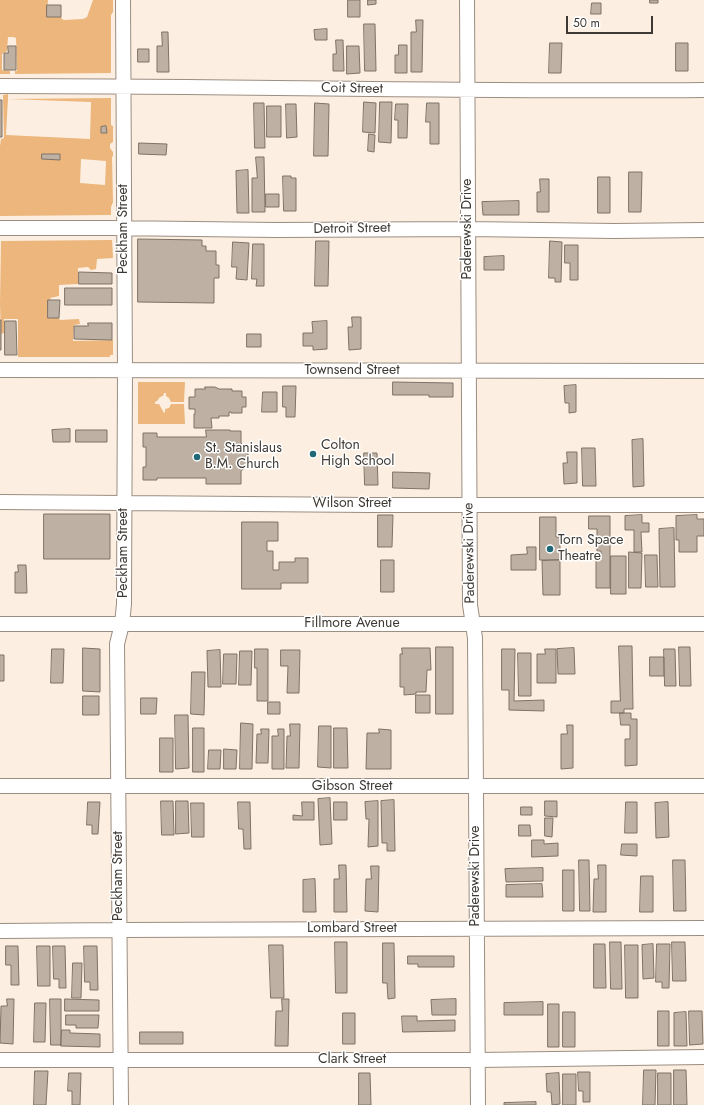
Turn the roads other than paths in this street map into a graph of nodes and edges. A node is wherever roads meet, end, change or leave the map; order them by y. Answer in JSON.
{"nodes":[{"id":1,"x":123,"y":0,"type":"edge"},
{"id":2,"x":467,"y":0,"type":"edge"},
{"id":3,"x":0,"y":86,"type":"edge"},
{"id":4,"x":124,"y":86,"type":"junction"},
{"id":5,"x":468,"y":90,"type":"junction"},
{"id":6,"x":704,"y":90,"type":"edge"},
{"id":7,"x":0,"y":228,"type":"edge"},
{"id":8,"x":124,"y":228,"type":"junction"},
{"id":9,"x":468,"y":229,"type":"junction"},
{"id":10,"x":704,"y":230,"type":"edge"},
{"id":11,"x":0,"y":370,"type":"edge"},
{"id":12,"x":125,"y":371,"type":"junction"},
{"id":13,"x":469,"y":372,"type":"junction"},
{"id":14,"x":704,"y":372,"type":"edge"},
{"id":15,"x":0,"y":502,"type":"edge"},
{"id":16,"x":124,"y":503,"type":"junction"},
{"id":17,"x":469,"y":504,"type":"junction"},
{"id":18,"x":704,"y":505,"type":"edge"},
{"id":19,"x":0,"y":624,"type":"edge"},
{"id":20,"x":122,"y":624,"type":"junction"},
{"id":21,"x":473,"y":624,"type":"junction"},
{"id":22,"x":704,"y":624,"type":"edge"},
{"id":23,"x":0,"y":786,"type":"edge"},
{"id":24,"x":704,"y":786,"type":"edge"},
{"id":25,"x":119,"y":787,"type":"junction"},
{"id":26,"x":475,"y":787,"type":"junction"},
{"id":27,"x":704,"y":928,"type":"edge"},
{"id":28,"x":476,"y":929,"type":"junction"},
{"id":29,"x":120,"y":930,"type":"junction"},
{"id":30,"x":0,"y":931,"type":"edge"},
{"id":31,"x":704,"y":1057,"type":"edge"},
{"id":32,"x":0,"y":1060,"type":"edge"},
{"id":33,"x":120,"y":1060,"type":"junction"},
{"id":34,"x":478,"y":1060,"type":"junction"},
{"id":35,"x":120,"y":1105,"type":"edge"},
{"id":36,"x":478,"y":1105,"type":"edge"}],
"edges":[{"from":1,"to":4,"type":"street","name":"Peckham Street"},
{"from":2,"to":5,"type":"street","name":"Paderewski Drive"},
{"from":3,"to":4,"type":"street","name":"Coit Street"},
{"from":4,"to":5,"type":"street","name":"Coit Street"},
{"from":4,"to":8,"type":"street","name":"Peckham Street"},
{"from":5,"to":6,"type":"street","name":"Coit Street"},
{"from":5,"to":9,"type":"street","name":"Paderewski Drive"},
{"from":7,"to":8,"type":"street","name":"Detroit Street"},
{"from":8,"to":9,"type":"street","name":"Detroit Street"},
{"from":8,"to":12,"type":"street","name":"Peckham Street"},
{"from":9,"to":10,"type":"street","name":"Detroit Street"},
{"from":9,"to":13,"type":"street","name":"Paderewski Drive"},
{"from":11,"to":12,"type":"street","name":"Townsend Street"},
{"from":12,"to":13,"type":"street","name":"Townsend Street"},
{"from":12,"to":16,"type":"street","name":"Peckham Street"},
{"from":13,"to":14,"type":"street","name":"Townsend Street"},
{"from":13,"to":17,"type":"street","name":"Paderewski Drive"},
{"from":15,"to":16,"type":"street","name":"Wilson Street"},
{"from":16,"to":17,"type":"street","name":"Wilson Street"},
{"from":16,"to":20,"type":"street","name":"Peckham Street"},
{"from":17,"to":18,"type":"street","name":"Wilson Street"},
{"from":17,"to":21,"type":"street","name":"Paderewski Drive"},
{"from":19,"to":20,"type":"street","name":"Fillmore Avenue"},
{"from":20,"to":21,"type":"street","name":"Fillmore Avenue"},
{"from":20,"to":25,"type":"street","name":"Peckham Street"},
{"from":21,"to":22,"type":"street","name":"Fillmore Avenue"},
{"from":21,"to":26,"type":"street","name":"Paderewski Drive"},
{"from":23,"to":25,"type":"street","name":"Gibson Street"},
{"from":24,"to":26,"type":"street","name":"Gibson Street"},
{"from":25,"to":26,"type":"street","name":"Gibson Street"},
{"from":25,"to":29,"type":"street","name":"Peckham Street"},
{"from":26,"to":28,"type":"street","name":"Paderewski Drive"},
{"from":27,"to":28,"type":"street","name":"Lombard Street"},
{"from":28,"to":29,"type":"street","name":"Lombard Street"},
{"from":28,"to":34,"type":"street","name":"Paderewski Drive"},
{"from":29,"to":30,"type":"street","name":"Lombard Street"},
{"from":29,"to":33,"type":"street","name":"Peckham Street"},
{"from":31,"to":34,"type":"street","name":"Clark Street"},
{"from":32,"to":33,"type":"street","name":"Clark Street"},
{"from":33,"to":34,"type":"street","name":"Clark Street"},
{"from":33,"to":35,"type":"street","name":"Peckham Street"},
{"from":34,"to":36,"type":"street","name":"Paderewski Drive"}]}
